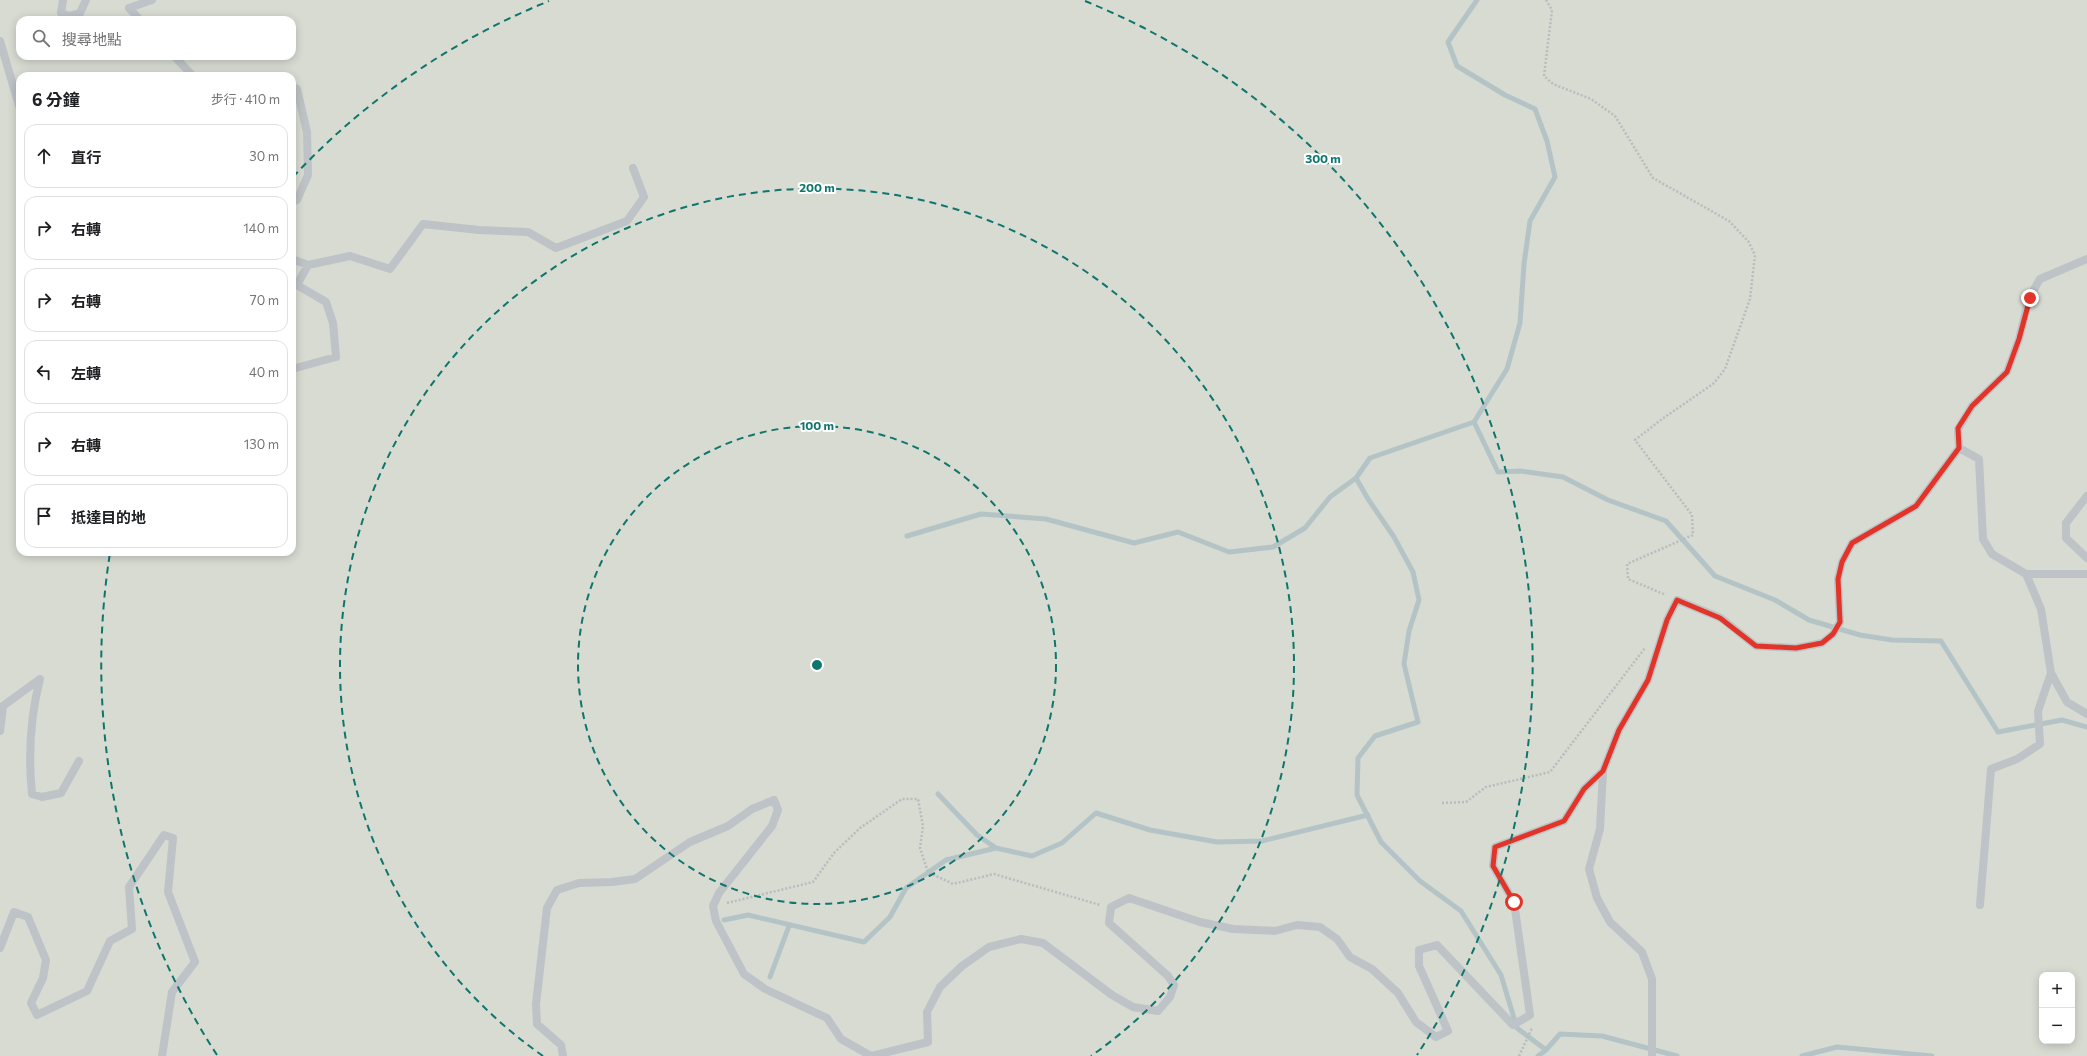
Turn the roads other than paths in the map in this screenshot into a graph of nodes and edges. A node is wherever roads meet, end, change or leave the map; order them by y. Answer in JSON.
{"nodes":[{"id":1,"x":63,"y":0,"type":"edge"},
{"id":2,"x":86,"y":0,"type":"edge"},
{"id":3,"x":152,"y":0,"type":"edge"},
{"id":4,"x":136,"y":16,"type":"edge"},
{"id":5,"x":0,"y":41,"type":"edge"},
{"id":6,"x":2,"y":60,"type":"edge"},
{"id":7,"x":178,"y":60,"type":"edge"},
{"id":8,"x":189,"y":72,"type":"edge"},
{"id":9,"x":296,"y":88,"type":"edge"},
{"id":10,"x":16,"y":98,"type":"edge"},
{"id":11,"x":633,"y":168,"type":"dead end"},
{"id":12,"x":296,"y":200,"type":"edge"},
{"id":13,"x":2087,"y":260,"type":"edge"},
{"id":14,"x":296,"y":261,"type":"edge"},
{"id":15,"x":308,"y":266,"type":"junction"},
{"id":16,"x":296,"y":368,"type":"edge"},
{"id":17,"x":1959,"y":448,"type":"junction"},
{"id":18,"x":2087,"y":496,"type":"edge"},
{"id":19,"x":2087,"y":558,"type":"edge"},
{"id":20,"x":2026,"y":574,"type":"junction"},
{"id":21,"x":2087,"y":574,"type":"edge"},
{"id":22,"x":2051,"y":673,"type":"junction"},
{"id":23,"x":2087,"y":714,"type":"edge"},
{"id":24,"x":0,"y":731,"type":"edge"},
{"id":25,"x":78,"y":760,"type":"dead end"},
{"id":26,"x":1603,"y":771,"type":"junction"},
{"id":27,"x":1980,"y":905,"type":"dead end"},
{"id":28,"x":0,"y":948,"type":"edge"},
{"id":29,"x":162,"y":1056,"type":"edge"},
{"id":30,"x":563,"y":1056,"type":"edge"},
{"id":31,"x":871,"y":1056,"type":"edge"},
{"id":32,"x":1652,"y":1056,"type":"edge"}],
"edges":[{"from":1,"to":2,"type":"lane"},
{"from":3,"to":4,"type":"lane"},
{"from":5,"to":6,"type":"lane"},
{"from":6,"to":10,"type":"lane"},
{"from":7,"to":8,"type":"lane"},
{"from":9,"to":12,"type":"lane"},
{"from":11,"to":15,"type":"lane"},
{"from":13,"to":17,"type":"lane"},
{"from":14,"to":15,"type":"lane"},
{"from":15,"to":16,"type":"lane"},
{"from":17,"to":20,"type":"lane"},
{"from":17,"to":26,"type":"lane"},
{"from":18,"to":19,"type":"lane"},
{"from":20,"to":21,"type":"lane"},
{"from":20,"to":22,"type":"lane"},
{"from":22,"to":23,"type":"lane"},
{"from":22,"to":27,"type":"lane"},
{"from":24,"to":25,"type":"lane"},
{"from":26,"to":31,"type":"lane"},
{"from":26,"to":32,"type":"lane"},
{"from":28,"to":29,"type":"lane"},
{"from":30,"to":31,"type":"lane"}]}
